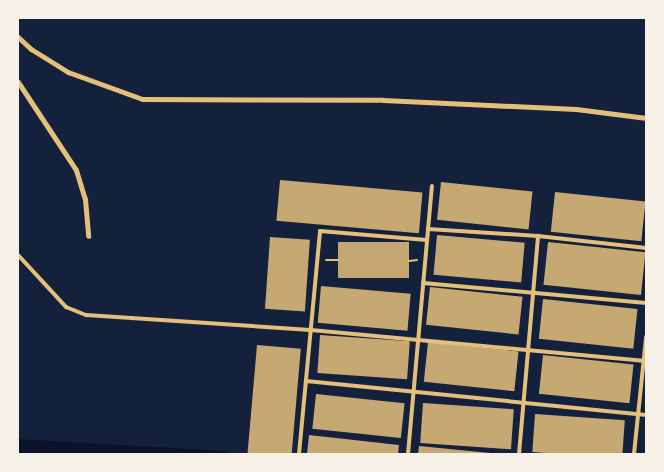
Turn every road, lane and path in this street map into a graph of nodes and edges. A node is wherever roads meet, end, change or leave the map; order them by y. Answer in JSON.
{"nodes":[{"id":1,"x":18,"y":36,"type":"edge"},
{"id":2,"x":18,"y":82,"type":"edge"},
{"id":3,"x":646,"y":118,"type":"edge"},
{"id":4,"x":432,"y":186,"type":"dead end"},
{"id":5,"x":428,"y":229,"type":"junction"},
{"id":6,"x":88,"y":236,"type":"dead end"},
{"id":7,"x":538,"y":236,"type":"junction"},
{"id":8,"x":427,"y":240,"type":"junction"},
{"id":9,"x":646,"y":248,"type":"edge"},
{"id":10,"x":18,"y":255,"type":"edge"},
{"id":11,"x":317,"y":260,"type":"junction"},
{"id":12,"x":338,"y":260,"type":"dead end"},
{"id":13,"x":423,"y":283,"type":"junction"},
{"id":14,"x":533,"y":293,"type":"junction"},
{"id":15,"x":646,"y":303,"type":"edge"},
{"id":16,"x":311,"y":330,"type":"junction"},
{"id":17,"x":646,"y":337,"type":"edge"},
{"id":18,"x":418,"y":340,"type":"junction"},
{"id":19,"x":528,"y":350,"type":"junction"},
{"id":20,"x":645,"y":361,"type":"edge"},
{"id":21,"x":306,"y":380,"type":"junction"},
{"id":22,"x":414,"y":392,"type":"junction"},
{"id":23,"x":523,"y":403,"type":"junction"},
{"id":24,"x":638,"y":414,"type":"junction"},
{"id":25,"x":646,"y":415,"type":"edge"},
{"id":26,"x":299,"y":454,"type":"edge"},
{"id":27,"x":408,"y":454,"type":"edge"},
{"id":28,"x":519,"y":454,"type":"edge"},
{"id":29,"x":634,"y":454,"type":"edge"}],
"edges":[{"from":1,"to":3,"type":"street"},
{"from":2,"to":6,"type":"street"},
{"from":4,"to":5,"type":"lane"},
{"from":5,"to":7,"type":"lane"},
{"from":5,"to":8,"type":"lane"},
{"from":7,"to":9,"type":"lane"},
{"from":7,"to":14,"type":"lane"},
{"from":8,"to":11,"type":"lane"},
{"from":8,"to":13,"type":"lane"},
{"from":10,"to":16,"type":"lane"},
{"from":11,"to":12,"type":"path"},
{"from":11,"to":16,"type":"lane"},
{"from":13,"to":14,"type":"lane"},
{"from":13,"to":18,"type":"lane"},
{"from":14,"to":15,"type":"lane"},
{"from":14,"to":19,"type":"lane"},
{"from":16,"to":18,"type":"lane"},
{"from":16,"to":21,"type":"lane"},
{"from":17,"to":20,"type":"lane"},
{"from":18,"to":19,"type":"lane"},
{"from":18,"to":22,"type":"lane"},
{"from":19,"to":20,"type":"lane"},
{"from":19,"to":23,"type":"lane"},
{"from":20,"to":24,"type":"lane"},
{"from":21,"to":22,"type":"lane"},
{"from":21,"to":26,"type":"lane"},
{"from":22,"to":23,"type":"lane"},
{"from":22,"to":27,"type":"lane"},
{"from":23,"to":24,"type":"lane"},
{"from":23,"to":28,"type":"lane"},
{"from":24,"to":25,"type":"lane"},
{"from":24,"to":29,"type":"lane"}]}
